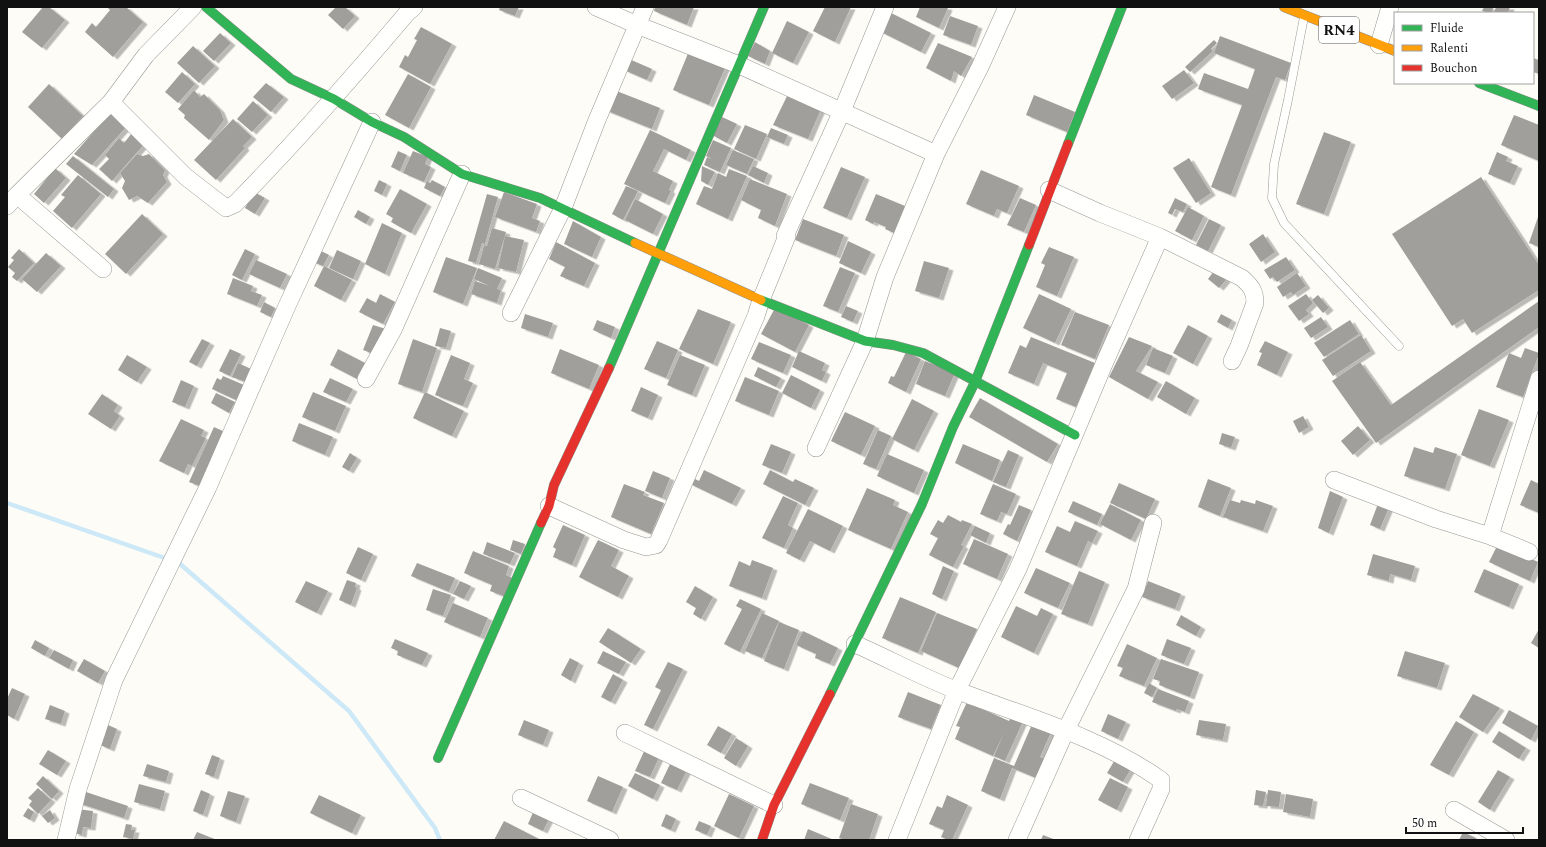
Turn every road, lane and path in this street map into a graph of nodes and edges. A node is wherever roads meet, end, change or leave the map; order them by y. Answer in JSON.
{"nodes":[{"id":1,"x":193,"y":7,"type":"edge"},
{"id":2,"x":206,"y":7,"type":"edge"},
{"id":3,"x":596,"y":7,"type":"edge"},
{"id":4,"x":645,"y":7,"type":"edge"},
{"id":5,"x":764,"y":7,"type":"edge"},
{"id":6,"x":886,"y":7,"type":"edge"},
{"id":7,"x":1006,"y":7,"type":"edge"},
{"id":8,"x":1122,"y":7,"type":"edge"},
{"id":9,"x":1284,"y":7,"type":"edge"},
{"id":10,"x":1390,"y":7,"type":"edge"},
{"id":11,"x":407,"y":9,"type":"edge"},
{"id":12,"x":1304,"y":16,"type":"junction"},
{"id":13,"x":637,"y":25,"type":"junction"},
{"id":14,"x":1379,"y":45,"type":"junction"},
{"id":15,"x":1394,"y":51,"type":"edge"},
{"id":16,"x":739,"y":65,"type":"junction"},
{"id":17,"x":1482,"y":84,"type":"edge"},
{"id":18,"x":334,"y":99,"type":"junction"},
{"id":19,"x":111,"y":102,"type":"junction"},
{"id":20,"x":1539,"y":106,"type":"edge"},
{"id":21,"x":842,"y":111,"type":"junction"},
{"id":22,"x":372,"y":122,"type":"junction"},
{"id":23,"x":936,"y":154,"type":"junction"},
{"id":24,"x":462,"y":174,"type":"junction"},
{"id":25,"x":1049,"y":190,"type":"junction"},
{"id":26,"x":12,"y":200,"type":"edge"},
{"id":27,"x":563,"y":208,"type":"junction"},
{"id":28,"x":1160,"y":237,"type":"junction"},
{"id":29,"x":658,"y":254,"type":"junction"},
{"id":30,"x":103,"y":269,"type":"dead end"},
{"id":31,"x":761,"y":300,"type":"junction"},
{"id":32,"x":510,"y":313,"type":"dead end"},
{"id":33,"x":865,"y":341,"type":"junction"},
{"id":34,"x":1399,"y":346,"type":"dead end"},
{"id":35,"x":1232,"y":361,"type":"dead end"},
{"id":36,"x":366,"y":379,"type":"dead end"},
{"id":37,"x":1539,"y":379,"type":"edge"},
{"id":38,"x":974,"y":382,"type":"junction"},
{"id":39,"x":1075,"y":435,"type":"junction"},
{"id":40,"x":816,"y":448,"type":"dead end"},
{"id":41,"x":1334,"y":480,"type":"dead end"},
{"id":42,"x":549,"y":506,"type":"junction"},
{"id":43,"x":1153,"y":523,"type":"dead end"},
{"id":44,"x":1490,"y":536,"type":"junction"},
{"id":45,"x":1529,"y":552,"type":"dead end"},
{"id":46,"x":856,"y":644,"type":"junction"},
{"id":47,"x":956,"y":690,"type":"junction"},
{"id":48,"x":1066,"y":730,"type":"junction"},
{"id":49,"x":625,"y":733,"type":"dead end"},
{"id":50,"x":438,"y":758,"type":"dead end"},
{"id":51,"x":522,"y":798,"type":"dead end"},
{"id":52,"x":774,"y":805,"type":"junction"},
{"id":53,"x":1454,"y":810,"type":"dead end"},
{"id":54,"x":66,"y":840,"type":"edge"},
{"id":55,"x":610,"y":840,"type":"edge"},
{"id":56,"x":762,"y":840,"type":"edge"},
{"id":57,"x":897,"y":840,"type":"edge"},
{"id":58,"x":1017,"y":840,"type":"edge"},
{"id":59,"x":1138,"y":840,"type":"edge"},
{"id":60,"x":1506,"y":840,"type":"edge"}],
"edges":[{"from":1,"to":19,"type":"street"},
{"from":2,"to":18,"type":"main road"},
{"from":3,"to":13,"type":"street"},
{"from":4,"to":13,"type":"street"},
{"from":5,"to":16,"type":"main road"},
{"from":6,"to":21,"type":"street"},
{"from":7,"to":23,"type":"street"},
{"from":8,"to":25,"type":"main road"},
{"from":9,"to":12,"type":"main road","number":"RN4"},
{"from":10,"to":14,"type":"street"},
{"from":11,"to":18,"type":"street"},
{"from":12,"to":14,"type":"main road","number":"RN4"},
{"from":12,"to":34,"type":"lane"},
{"from":13,"to":16,"type":"street"},
{"from":13,"to":27,"type":"street"},
{"from":14,"to":15,"type":"main road","number":"RN4"},
{"from":16,"to":21,"type":"street"},
{"from":16,"to":29,"type":"main road"},
{"from":17,"to":20,"type":"main road"},
{"from":18,"to":19,"type":"street"},
{"from":18,"to":22,"type":"main road"},
{"from":19,"to":26,"type":"street"},
{"from":21,"to":23,"type":"street"},
{"from":21,"to":31,"type":"street"},
{"from":22,"to":24,"type":"main road"},
{"from":22,"to":54,"type":"street"},
{"from":23,"to":33,"type":"street"},
{"from":24,"to":27,"type":"main road"},
{"from":24,"to":36,"type":"street"},
{"from":25,"to":28,"type":"street"},
{"from":25,"to":38,"type":"main road"},
{"from":26,"to":30,"type":"street"},
{"from":27,"to":29,"type":"main road"},
{"from":27,"to":32,"type":"street"},
{"from":28,"to":35,"type":"street"},
{"from":28,"to":39,"type":"street"},
{"from":29,"to":31,"type":"main road"},
{"from":29,"to":42,"type":"main road"},
{"from":31,"to":33,"type":"main road"},
{"from":31,"to":42,"type":"street"},
{"from":33,"to":38,"type":"main road"},
{"from":33,"to":40,"type":"street"},
{"from":37,"to":44,"type":"street"},
{"from":38,"to":39,"type":"main road"},
{"from":38,"to":46,"type":"main road"},
{"from":39,"to":47,"type":"street"},
{"from":41,"to":44,"type":"street"},
{"from":42,"to":50,"type":"main road"},
{"from":43,"to":48,"type":"street"},
{"from":44,"to":45,"type":"street"},
{"from":46,"to":47,"type":"street"},
{"from":46,"to":52,"type":"main road"},
{"from":47,"to":48,"type":"street"},
{"from":47,"to":57,"type":"street"},
{"from":48,"to":58,"type":"street"},
{"from":48,"to":59,"type":"street"},
{"from":49,"to":52,"type":"street"},
{"from":51,"to":55,"type":"street"},
{"from":52,"to":56,"type":"main road"},
{"from":53,"to":60,"type":"street"}]}
